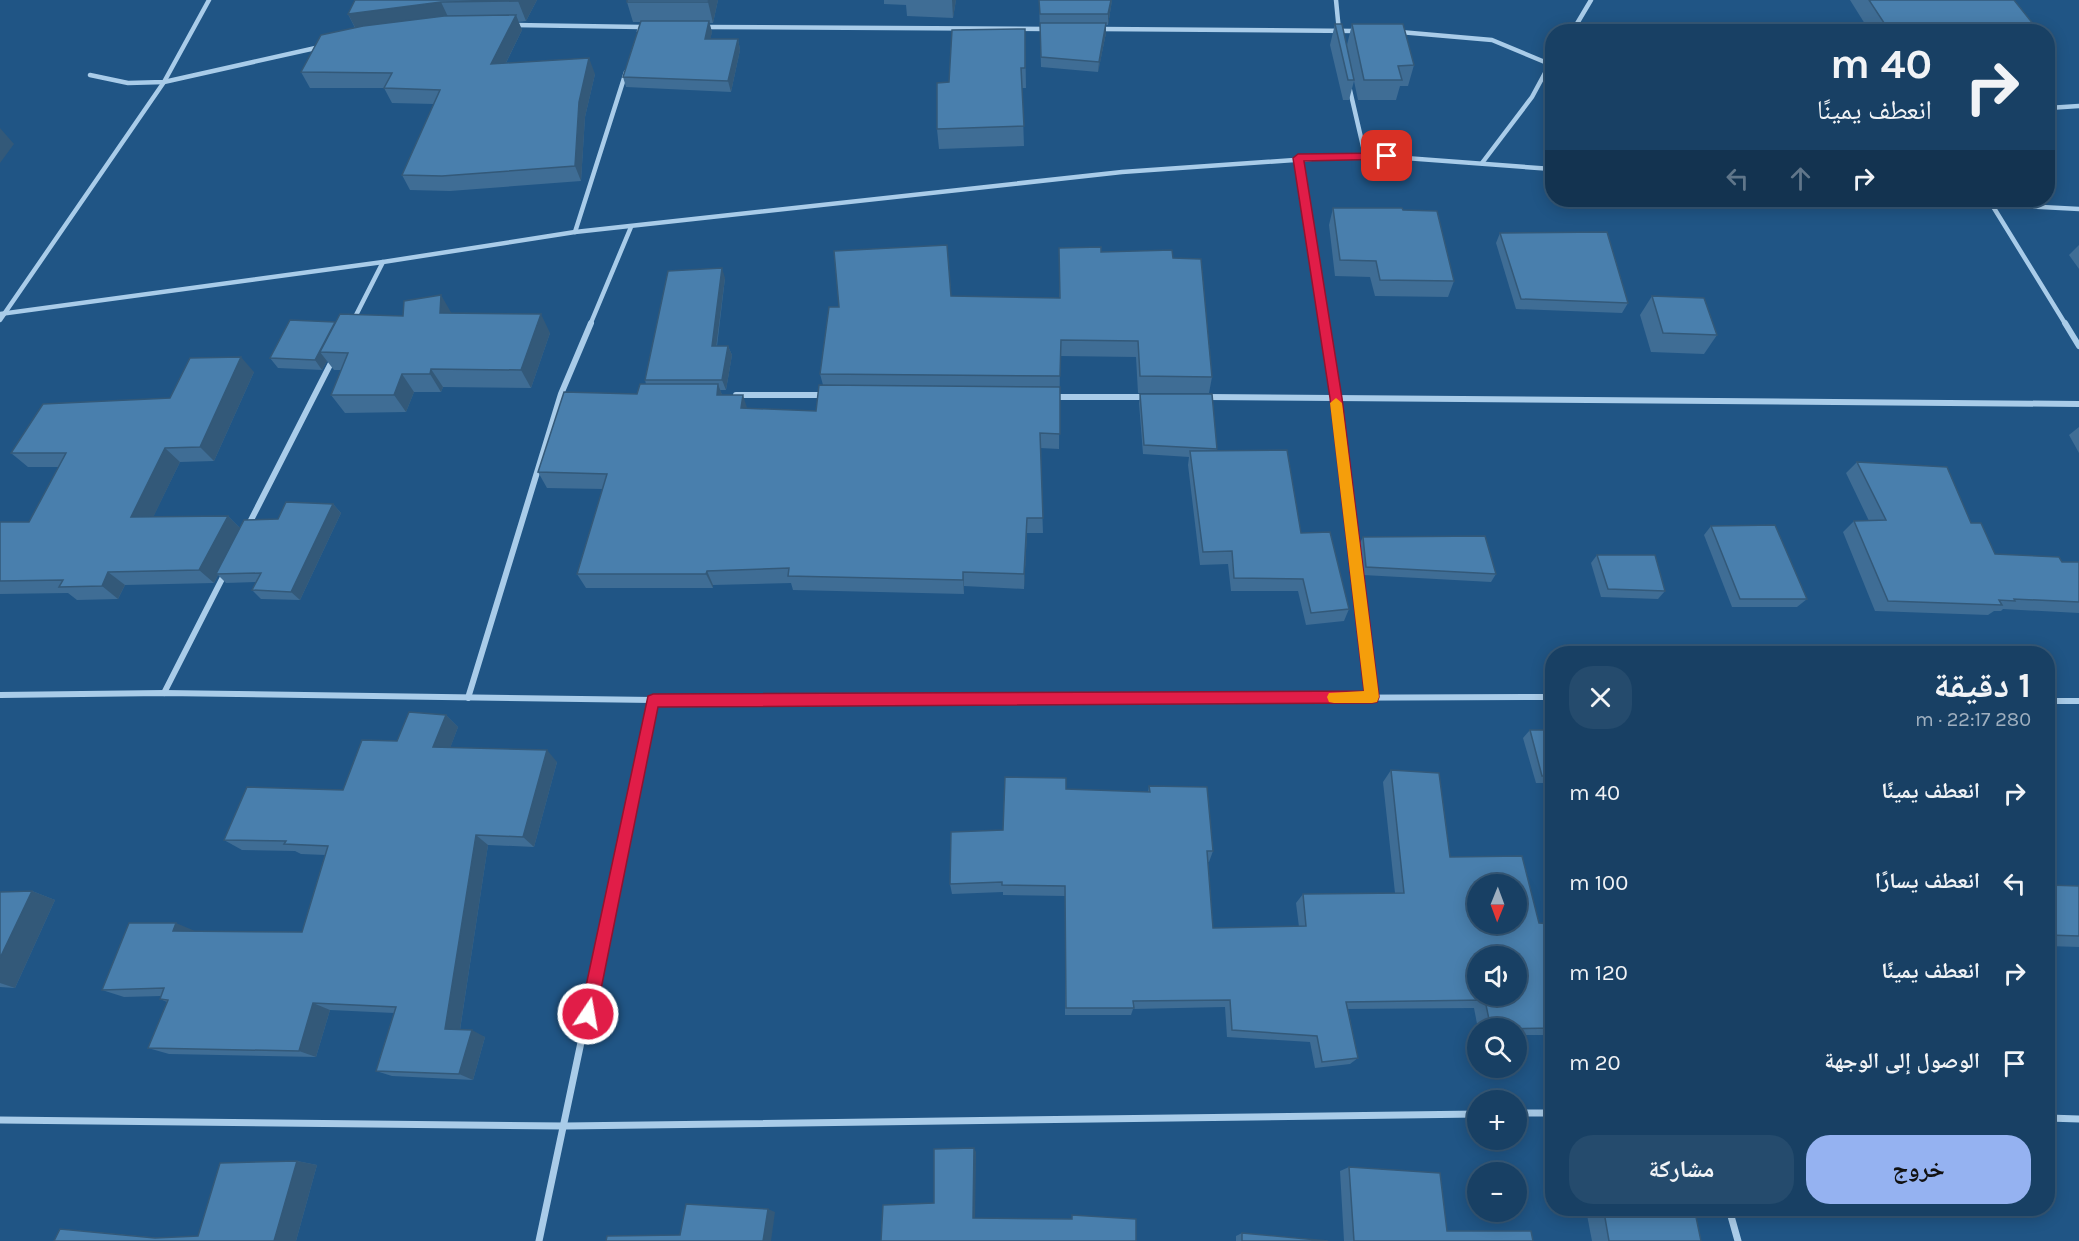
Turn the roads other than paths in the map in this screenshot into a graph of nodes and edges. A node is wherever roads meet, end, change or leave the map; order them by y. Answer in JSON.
{"nodes":[{"id":1,"x":209,"y":0,"type":"edge"},
{"id":2,"x":1336,"y":0,"type":"edge"},
{"id":3,"x":1591,"y":0,"type":"edge"},
{"id":4,"x":1577,"y":24,"type":"edge"},
{"id":5,"x":513,"y":26,"type":"edge"},
{"id":6,"x":640,"y":27,"type":"junction"},
{"id":7,"x":652,"y":27,"type":"edge"},
{"id":8,"x":699,"y":27,"type":"edge"},
{"id":9,"x":1048,"y":29,"type":"edge"},
{"id":10,"x":1095,"y":29,"type":"edge"},
{"id":11,"x":1339,"y":30,"type":"junction"},
{"id":12,"x":1362,"y":31,"type":"edge"},
{"id":13,"x":1396,"y":32,"type":"edge"},
{"id":14,"x":637,"y":37,"type":"edge"},
{"id":15,"x":1341,"y":41,"type":"edge"},
{"id":16,"x":331,"y":45,"type":"edge"},
{"id":17,"x":1545,"y":60,"type":"edge"},
{"id":18,"x":628,"y":65,"type":"edge"},
{"id":19,"x":90,"y":75,"type":"dead end"},
{"id":20,"x":1347,"y":75,"type":"edge"},
{"id":21,"x":1545,"y":75,"type":"edge"},
{"id":22,"x":164,"y":82,"type":"junction"},
{"id":23,"x":2079,"y":106,"type":"edge"},
{"id":24,"x":2055,"y":108,"type":"edge"},
{"id":25,"x":1365,"y":155,"type":"junction"},
{"id":26,"x":1298,"y":158,"type":"junction"},
{"id":27,"x":1482,"y":163,"type":"junction"},
{"id":28,"x":1545,"y":168,"type":"edge"},
{"id":29,"x":1995,"y":207,"type":"edge"},
{"id":30,"x":2022,"y":207,"type":"edge"},
{"id":31,"x":2079,"y":209,"type":"edge"},
{"id":32,"x":631,"y":227,"type":"junction"},
{"id":33,"x":575,"y":232,"type":"junction"},
{"id":34,"x":382,"y":262,"type":"junction"},
{"id":35,"x":2,"y":313,"type":"edge"},
{"id":36,"x":0,"y":320,"type":"edge"},
{"id":37,"x":351,"y":326,"type":"edge"},
{"id":38,"x":2079,"y":346,"type":"edge"},
{"id":39,"x":334,"y":357,"type":"edge"},
{"id":40,"x":561,"y":394,"type":"junction"},
{"id":41,"x":573,"y":394,"type":"edge"},
{"id":42,"x":728,"y":395,"type":"edge"},
{"id":43,"x":835,"y":396,"type":"edge"},
{"id":44,"x":1050,"y":397,"type":"edge"},
{"id":45,"x":1157,"y":397,"type":"edge"},
{"id":46,"x":1204,"y":397,"type":"edge"},
{"id":47,"x":1336,"y":398,"type":"junction"},
{"id":48,"x":2079,"y":404,"type":"edge"},
{"id":49,"x":244,"y":535,"type":"edge"},
{"id":50,"x":228,"y":567,"type":"edge"},
{"id":51,"x":164,"y":693,"type":"junction"},
{"id":52,"x":0,"y":695,"type":"edge"},
{"id":53,"x":1372,"y":697,"type":"junction"},
{"id":54,"x":468,"y":698,"type":"junction"},
{"id":55,"x":1545,"y":698,"type":"edge"},
{"id":56,"x":653,"y":700,"type":"junction"},
{"id":57,"x":2055,"y":701,"type":"edge"},
{"id":58,"x":2079,"y":701,"type":"edge"},
{"id":59,"x":1527,"y":1113,"type":"edge"},
{"id":60,"x":1545,"y":1113,"type":"edge"},
{"id":61,"x":1467,"y":1114,"type":"edge"},
{"id":62,"x":2055,"y":1118,"type":"edge"},
{"id":63,"x":2079,"y":1119,"type":"edge"},
{"id":64,"x":0,"y":1120,"type":"edge"},
{"id":65,"x":565,"y":1126,"type":"junction"},
{"id":66,"x":1731,"y":1216,"type":"edge"},
{"id":67,"x":539,"y":1241,"type":"edge"},
{"id":68,"x":1738,"y":1241,"type":"edge"}],
"edges":[{"from":1,"to":22,"type":"street"},
{"from":2,"to":11,"type":"street"},
{"from":3,"to":4,"type":"street"},
{"from":5,"to":6,"type":"street"},
{"from":6,"to":7,"type":"street"},
{"from":6,"to":14,"type":"street"},
{"from":8,"to":9,"type":"street"},
{"from":10,"to":11,"type":"street"},
{"from":11,"to":12,"type":"street"},
{"from":11,"to":15,"type":"street"},
{"from":13,"to":17,"type":"street"},
{"from":16,"to":22,"type":"street"},
{"from":18,"to":33,"type":"street"},
{"from":19,"to":22,"type":"street"},
{"from":20,"to":25,"type":"street"},
{"from":21,"to":27,"type":"street"},
{"from":22,"to":35,"type":"street"},
{"from":23,"to":24,"type":"street"},
{"from":25,"to":26,"type":"street"},
{"from":25,"to":27,"type":"street"},
{"from":26,"to":32,"type":"street"},
{"from":26,"to":47,"type":"street"},
{"from":27,"to":28,"type":"street"},
{"from":29,"to":38,"type":"street"},
{"from":30,"to":31,"type":"street"},
{"from":32,"to":33,"type":"street"},
{"from":32,"to":40,"type":"street"},
{"from":33,"to":34,"type":"street"},
{"from":34,"to":35,"type":"street"},
{"from":34,"to":37,"type":"street"},
{"from":35,"to":36,"type":"street"},
{"from":39,"to":49,"type":"street"},
{"from":40,"to":41,"type":"street"},
{"from":40,"to":54,"type":"street"},
{"from":42,"to":43,"type":"street"},
{"from":44,"to":45,"type":"street"},
{"from":46,"to":47,"type":"street"},
{"from":47,"to":48,"type":"street"},
{"from":47,"to":53,"type":"street"},
{"from":50,"to":51,"type":"street"},
{"from":51,"to":52,"type":"street"},
{"from":51,"to":54,"type":"street"},
{"from":53,"to":55,"type":"street"},
{"from":53,"to":56,"type":"street"},
{"from":54,"to":56,"type":"street"},
{"from":56,"to":65,"type":"street"},
{"from":57,"to":58,"type":"street"},
{"from":59,"to":60,"type":"street"},
{"from":61,"to":65,"type":"street"},
{"from":62,"to":63,"type":"street"},
{"from":64,"to":65,"type":"street"},
{"from":65,"to":67,"type":"street"},
{"from":66,"to":68,"type":"street"}]}
